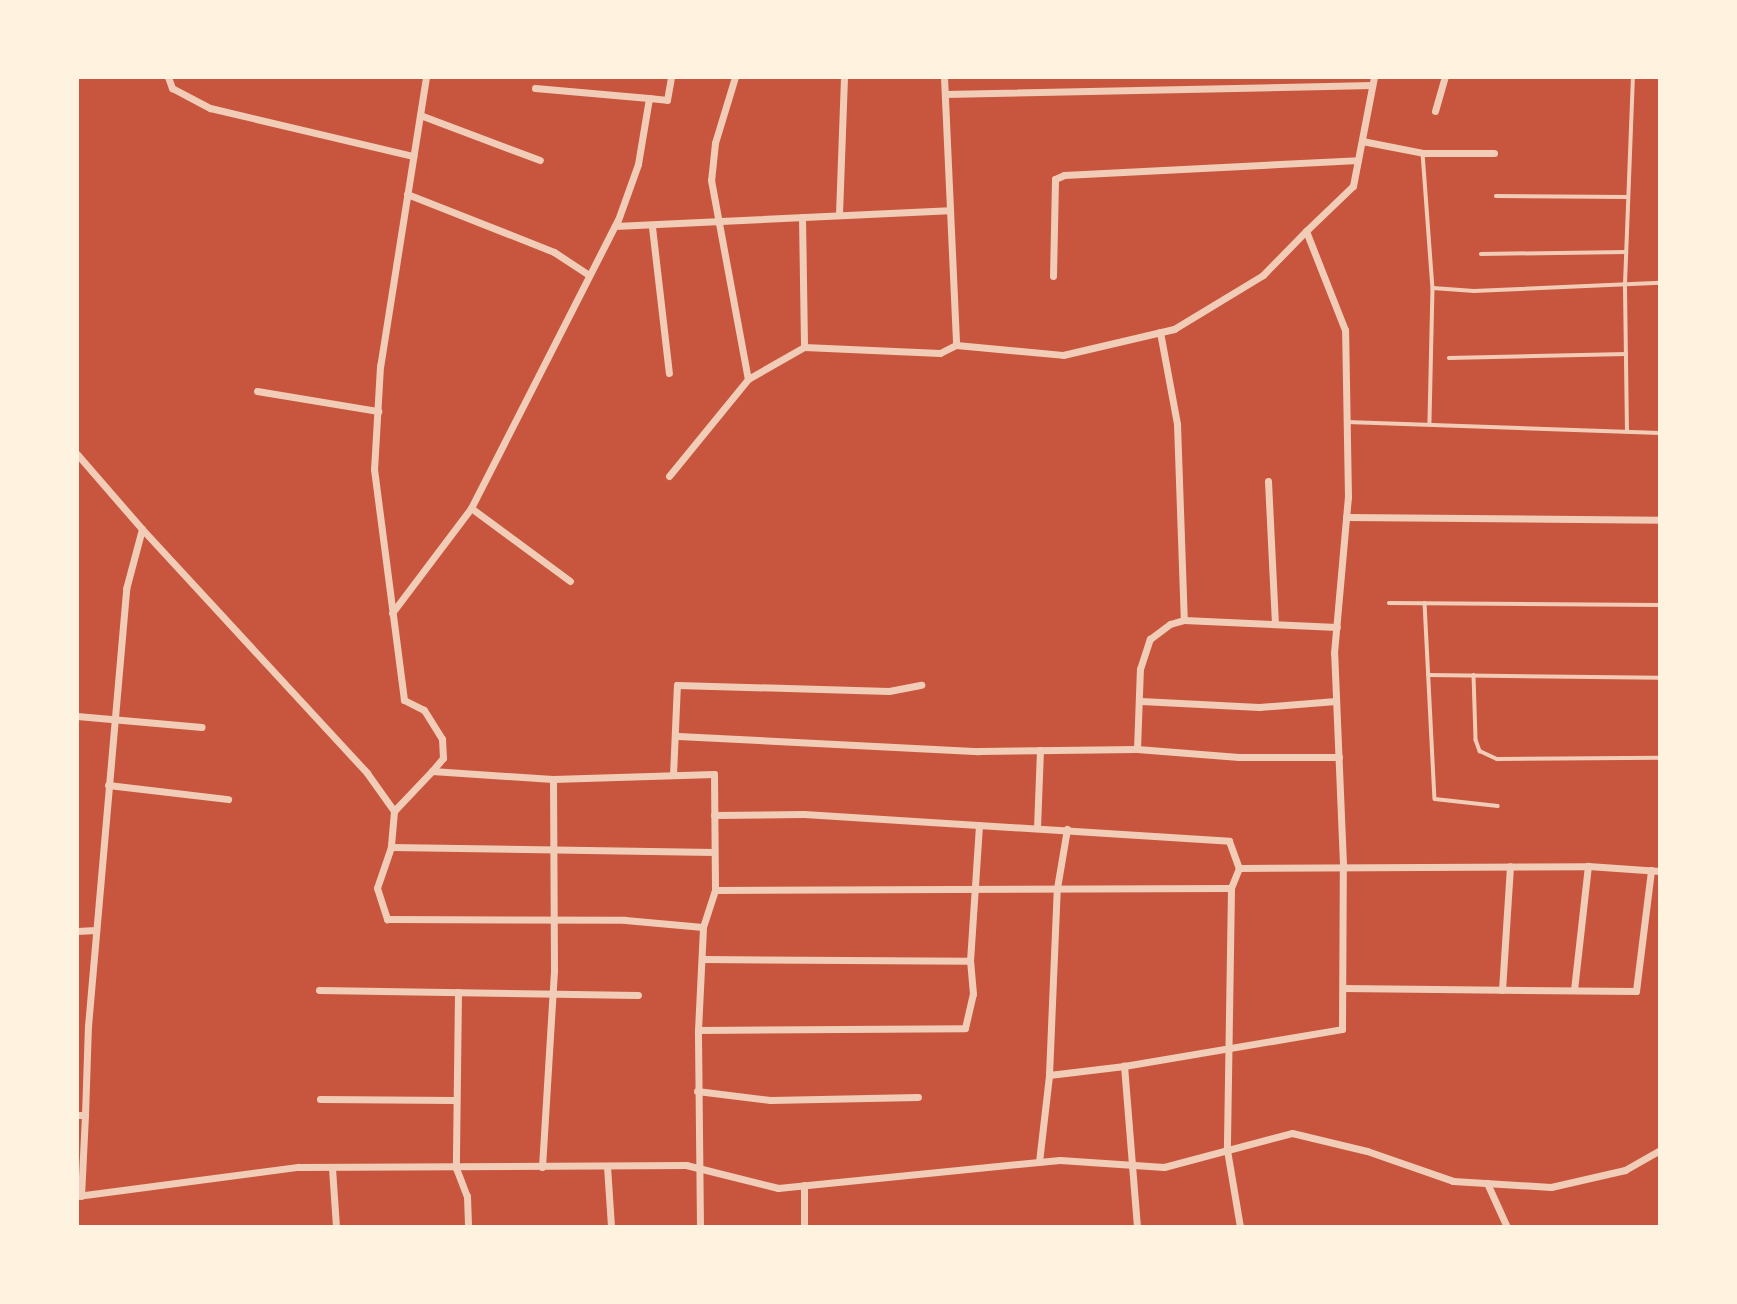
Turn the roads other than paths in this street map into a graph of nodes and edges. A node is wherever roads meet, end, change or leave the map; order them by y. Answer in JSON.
{"nodes":[{"id":1,"x":168,"y":77,"type":"edge"},
{"id":2,"x":426,"y":77,"type":"edge"},
{"id":3,"x":671,"y":77,"type":"edge"},
{"id":4,"x":735,"y":77,"type":"edge"},
{"id":5,"x":844,"y":77,"type":"edge"},
{"id":6,"x":944,"y":77,"type":"edge"},
{"id":7,"x":1445,"y":77,"type":"edge"},
{"id":8,"x":1633,"y":77,"type":"edge"},
{"id":9,"x":1373,"y":81,"type":"edge"},
{"id":10,"x":535,"y":88,"type":"dead end"},
{"id":11,"x":945,"y":94,"type":"junction"},
{"id":12,"x":649,"y":98,"type":"junction"},
{"id":13,"x":1436,"y":111,"type":"dead end"},
{"id":14,"x":420,"y":115,"type":"junction"},
{"id":15,"x":1362,"y":141,"type":"junction"},
{"id":16,"x":1423,"y":153,"type":"junction"},
{"id":17,"x":1494,"y":153,"type":"dead end"},
{"id":18,"x":413,"y":156,"type":"junction"},
{"id":19,"x":540,"y":160,"type":"dead end"},
{"id":20,"x":1358,"y":160,"type":"junction"},
{"id":21,"x":407,"y":194,"type":"junction"},
{"id":22,"x":1496,"y":196,"type":"dead end"},
{"id":23,"x":1628,"y":197,"type":"junction"},
{"id":24,"x":949,"y":210,"type":"junction"},
{"id":25,"x":839,"y":214,"type":"junction"},
{"id":26,"x":802,"y":217,"type":"junction"},
{"id":27,"x":722,"y":222,"type":"junction"},
{"id":28,"x":615,"y":226,"type":"junction"},
{"id":29,"x":652,"y":228,"type":"junction"},
{"id":30,"x":1306,"y":231,"type":"junction"},
{"id":31,"x":1626,"y":252,"type":"junction"},
{"id":32,"x":1481,"y":254,"type":"dead end"},
{"id":33,"x":589,"y":275,"type":"junction"},
{"id":34,"x":1053,"y":276,"type":"dead end"},
{"id":35,"x":1660,"y":283,"type":"edge"},
{"id":36,"x":1625,"y":284,"type":"junction"},
{"id":37,"x":1433,"y":288,"type":"junction"},
{"id":38,"x":1160,"y":332,"type":"junction"},
{"id":39,"x":956,"y":345,"type":"junction"},
{"id":40,"x":804,"y":346,"type":"junction"},
{"id":41,"x":1626,"y":354,"type":"junction"},
{"id":42,"x":1449,"y":358,"type":"dead end"},
{"id":43,"x":669,"y":373,"type":"dead end"},
{"id":44,"x":748,"y":379,"type":"junction"},
{"id":45,"x":257,"y":391,"type":"dead end"},
{"id":46,"x":377,"y":411,"type":"junction"},
{"id":47,"x":1346,"y":422,"type":"junction"},
{"id":48,"x":1430,"y":425,"type":"junction"},
{"id":49,"x":1627,"y":432,"type":"junction"},
{"id":50,"x":1660,"y":433,"type":"edge"},
{"id":51,"x":77,"y":454,"type":"edge"},
{"id":52,"x":669,"y":477,"type":"dead end"},
{"id":53,"x":1268,"y":481,"type":"dead end"},
{"id":54,"x":471,"y":508,"type":"junction"},
{"id":55,"x":1346,"y":517,"type":"junction"},
{"id":56,"x":1660,"y":520,"type":"edge"},
{"id":57,"x":142,"y":529,"type":"junction"},
{"id":58,"x":570,"y":581,"type":"dead end"},
{"id":59,"x":1389,"y":603,"type":"dead end"},
{"id":60,"x":1425,"y":603,"type":"junction"},
{"id":61,"x":1660,"y":605,"type":"edge"},
{"id":62,"x":392,"y":613,"type":"junction"},
{"id":63,"x":1184,"y":620,"type":"junction"},
{"id":64,"x":1275,"y":623,"type":"junction"},
{"id":65,"x":1337,"y":627,"type":"junction"},
{"id":66,"x":1474,"y":675,"type":"junction"},
{"id":67,"x":1429,"y":676,"type":"junction"},
{"id":68,"x":1660,"y":678,"type":"edge"},
{"id":69,"x":921,"y":685,"type":"dead end"},
{"id":70,"x":1142,"y":701,"type":"junction"},
{"id":71,"x":1336,"y":701,"type":"junction"},
{"id":72,"x":77,"y":716,"type":"edge"},
{"id":73,"x":114,"y":719,"type":"junction"},
{"id":74,"x":202,"y":727,"type":"dead end"},
{"id":75,"x":678,"y":736,"type":"junction"},
{"id":76,"x":1137,"y":749,"type":"junction"},
{"id":77,"x":1040,"y":750,"type":"junction"},
{"id":78,"x":1339,"y":757,"type":"junction"},
{"id":79,"x":1660,"y":758,"type":"edge"},
{"id":80,"x":432,"y":771,"type":"junction"},
{"id":81,"x":673,"y":775,"type":"junction"},
{"id":82,"x":553,"y":779,"type":"junction"},
{"id":83,"x":108,"y":785,"type":"junction"},
{"id":84,"x":228,"y":799,"type":"dead end"},
{"id":85,"x":1498,"y":806,"type":"dead end"},
{"id":86,"x":394,"y":811,"type":"junction"},
{"id":87,"x":714,"y":815,"type":"junction"},
{"id":88,"x":979,"y":825,"type":"junction"},
{"id":89,"x":1037,"y":828,"type":"junction"},
{"id":90,"x":1066,"y":828,"type":"junction"},
{"id":91,"x":391,"y":846,"type":"junction"},
{"id":92,"x":553,"y":849,"type":"junction"},
{"id":93,"x":715,"y":852,"type":"junction"},
{"id":94,"x":1343,"y":864,"type":"junction"},
{"id":95,"x":1510,"y":866,"type":"junction"},
{"id":96,"x":1588,"y":866,"type":"junction"},
{"id":97,"x":1239,"y":868,"type":"junction"},
{"id":98,"x":1656,"y":871,"type":"edge"},
{"id":99,"x":1058,"y":888,"type":"junction"},
{"id":100,"x":1231,"y":888,"type":"junction"},
{"id":101,"x":974,"y":889,"type":"junction"},
{"id":102,"x":715,"y":890,"type":"junction"},
{"id":103,"x":553,"y":920,"type":"junction"},
{"id":104,"x":703,"y":927,"type":"junction"},
{"id":105,"x":96,"y":930,"type":"junction"},
{"id":106,"x":77,"y":931,"type":"edge"},
{"id":107,"x":702,"y":959,"type":"junction"},
{"id":108,"x":970,"y":961,"type":"junction"},
{"id":109,"x":1343,"y":988,"type":"junction"},
{"id":110,"x":320,"y":990,"type":"dead end"},
{"id":111,"x":1502,"y":990,"type":"junction"},
{"id":112,"x":1574,"y":990,"type":"junction"},
{"id":113,"x":458,"y":992,"type":"junction"},
{"id":114,"x":552,"y":994,"type":"junction"},
{"id":115,"x":638,"y":995,"type":"dead end"},
{"id":116,"x":77,"y":1026,"type":"edge"},
{"id":117,"x":89,"y":1026,"type":"junction"},
{"id":118,"x":698,"y":1030,"type":"junction"},
{"id":119,"x":1227,"y":1046,"type":"junction"},
{"id":120,"x":1124,"y":1066,"type":"junction"},
{"id":121,"x":1049,"y":1075,"type":"junction"},
{"id":122,"x":697,"y":1091,"type":"junction"},
{"id":123,"x":918,"y":1097,"type":"dead end"},
{"id":124,"x":320,"y":1099,"type":"dead end"},
{"id":125,"x":454,"y":1100,"type":"junction"},
{"id":126,"x":81,"y":1115,"type":"edge"},
{"id":127,"x":1227,"y":1150,"type":"junction"},
{"id":128,"x":1660,"y":1150,"type":"edge"},
{"id":129,"x":1039,"y":1162,"type":"junction"},
{"id":130,"x":1132,"y":1165,"type":"junction"},
{"id":131,"x":607,"y":1166,"type":"junction"},
{"id":132,"x":542,"y":1167,"type":"junction"},
{"id":133,"x":332,"y":1168,"type":"junction"},
{"id":134,"x":456,"y":1168,"type":"junction"},
{"id":135,"x":699,"y":1169,"type":"junction"},
{"id":136,"x":1487,"y":1183,"type":"junction"},
{"id":137,"x":804,"y":1185,"type":"junction"},
{"id":138,"x":79,"y":1196,"type":"edge"},
{"id":139,"x":335,"y":1227,"type":"edge"},
{"id":140,"x":468,"y":1227,"type":"edge"},
{"id":141,"x":611,"y":1227,"type":"edge"},
{"id":142,"x":700,"y":1227,"type":"edge"},
{"id":143,"x":804,"y":1227,"type":"edge"},
{"id":144,"x":1137,"y":1227,"type":"edge"},
{"id":145,"x":1240,"y":1227,"type":"edge"},
{"id":146,"x":1507,"y":1227,"type":"edge"}],
"edges":[{"from":1,"to":18,"type":"street"},
{"from":2,"to":14,"type":"street"},
{"from":3,"to":12,"type":"street"},
{"from":4,"to":27,"type":"street"},
{"from":5,"to":25,"type":"street"},
{"from":6,"to":11,"type":"street"},
{"from":7,"to":13,"type":"street"},
{"from":8,"to":23,"type":"lane"},
{"from":9,"to":11,"type":"street"},
{"from":9,"to":15,"type":"street"},
{"from":10,"to":12,"type":"street"},
{"from":11,"to":24,"type":"street"},
{"from":12,"to":28,"type":"street"},
{"from":14,"to":18,"type":"street"},
{"from":14,"to":19,"type":"street"},
{"from":15,"to":16,"type":"street"},
{"from":15,"to":20,"type":"street"},
{"from":16,"to":17,"type":"street"},
{"from":16,"to":37,"type":"lane"},
{"from":18,"to":21,"type":"street"},
{"from":20,"to":30,"type":"street"},
{"from":20,"to":34,"type":"street"},
{"from":21,"to":33,"type":"street"},
{"from":21,"to":46,"type":"street"},
{"from":22,"to":23,"type":"lane"},
{"from":23,"to":31,"type":"lane"},
{"from":24,"to":25,"type":"street"},
{"from":24,"to":39,"type":"street"},
{"from":25,"to":26,"type":"street"},
{"from":26,"to":27,"type":"street"},
{"from":26,"to":40,"type":"street"},
{"from":27,"to":29,"type":"street"},
{"from":27,"to":44,"type":"street"},
{"from":28,"to":29,"type":"street"},
{"from":28,"to":33,"type":"street"},
{"from":29,"to":43,"type":"street"},
{"from":30,"to":38,"type":"street"},
{"from":30,"to":47,"type":"street"},
{"from":31,"to":32,"type":"lane"},
{"from":31,"to":36,"type":"lane"},
{"from":33,"to":54,"type":"street"},
{"from":35,"to":36,"type":"lane"},
{"from":36,"to":37,"type":"lane"},
{"from":36,"to":41,"type":"lane"},
{"from":37,"to":48,"type":"lane"},
{"from":38,"to":39,"type":"street"},
{"from":38,"to":63,"type":"street"},
{"from":39,"to":40,"type":"street"},
{"from":40,"to":44,"type":"street"},
{"from":41,"to":42,"type":"lane"},
{"from":41,"to":49,"type":"lane"},
{"from":44,"to":52,"type":"street"},
{"from":45,"to":46,"type":"street"},
{"from":46,"to":62,"type":"street"},
{"from":47,"to":48,"type":"lane"},
{"from":47,"to":55,"type":"street"},
{"from":48,"to":49,"type":"lane"},
{"from":49,"to":50,"type":"lane"},
{"from":51,"to":57,"type":"street"},
{"from":53,"to":64,"type":"street"},
{"from":54,"to":58,"type":"street"},
{"from":54,"to":62,"type":"street"},
{"from":55,"to":56,"type":"street"},
{"from":55,"to":65,"type":"street"},
{"from":57,"to":73,"type":"street"},
{"from":57,"to":86,"type":"street"},
{"from":59,"to":60,"type":"lane"},
{"from":60,"to":61,"type":"lane"},
{"from":60,"to":67,"type":"lane"},
{"from":62,"to":80,"type":"street"},
{"from":63,"to":64,"type":"street"},
{"from":63,"to":70,"type":"street"},
{"from":64,"to":65,"type":"street"},
{"from":65,"to":71,"type":"street"},
{"from":66,"to":67,"type":"lane"},
{"from":66,"to":68,"type":"lane"},
{"from":66,"to":79,"type":"lane"},
{"from":67,"to":85,"type":"lane"},
{"from":69,"to":75,"type":"street"},
{"from":70,"to":71,"type":"street"},
{"from":70,"to":76,"type":"street"},
{"from":71,"to":78,"type":"street"},
{"from":72,"to":73,"type":"street"},
{"from":73,"to":74,"type":"street"},
{"from":73,"to":83,"type":"street"},
{"from":75,"to":77,"type":"street"},
{"from":75,"to":81,"type":"street"},
{"from":76,"to":77,"type":"street"},
{"from":76,"to":78,"type":"street"},
{"from":77,"to":89,"type":"street"},
{"from":78,"to":94,"type":"street"},
{"from":80,"to":82,"type":"street"},
{"from":80,"to":86,"type":"street"},
{"from":81,"to":82,"type":"street"},
{"from":81,"to":87,"type":"street"},
{"from":82,"to":92,"type":"street"},
{"from":83,"to":84,"type":"street"},
{"from":83,"to":105,"type":"street"},
{"from":86,"to":91,"type":"street"},
{"from":87,"to":88,"type":"street"},
{"from":87,"to":93,"type":"street"},
{"from":88,"to":89,"type":"street"},
{"from":88,"to":101,"type":"street"},
{"from":89,"to":90,"type":"street"},
{"from":90,"to":97,"type":"street"},
{"from":90,"to":99,"type":"street"},
{"from":91,"to":92,"type":"street"},
{"from":91,"to":103,"type":"street"},
{"from":92,"to":93,"type":"street"},
{"from":92,"to":103,"type":"street"},
{"from":93,"to":102,"type":"street"},
{"from":94,"to":95,"type":"street"},
{"from":94,"to":97,"type":"street"},
{"from":94,"to":109,"type":"street"},
{"from":95,"to":96,"type":"street"},
{"from":95,"to":111,"type":"street"},
{"from":96,"to":98,"type":"street"},
{"from":96,"to":112,"type":"street"},
{"from":97,"to":100,"type":"street"},
{"from":98,"to":112,"type":"street"},
{"from":99,"to":100,"type":"street"},
{"from":99,"to":101,"type":"street"},
{"from":99,"to":121,"type":"street"},
{"from":100,"to":119,"type":"street"},
{"from":101,"to":102,"type":"street"},
{"from":101,"to":108,"type":"street"},
{"from":102,"to":104,"type":"street"},
{"from":103,"to":104,"type":"street"},
{"from":103,"to":114,"type":"street"},
{"from":104,"to":107,"type":"street"},
{"from":105,"to":106,"type":"street"},
{"from":105,"to":117,"type":"street"},
{"from":107,"to":108,"type":"street"},
{"from":107,"to":118,"type":"street"},
{"from":108,"to":118,"type":"street"},
{"from":109,"to":111,"type":"street"},
{"from":109,"to":119,"type":"street"},
{"from":110,"to":113,"type":"street"},
{"from":111,"to":112,"type":"street"},
{"from":113,"to":114,"type":"street"},
{"from":113,"to":125,"type":"street"},
{"from":114,"to":115,"type":"street"},
{"from":114,"to":132,"type":"street"},
{"from":116,"to":117,"type":"street"},
{"from":117,"to":126,"type":"street"},
{"from":118,"to":122,"type":"street"},
{"from":119,"to":120,"type":"street"},
{"from":119,"to":127,"type":"street"},
{"from":120,"to":121,"type":"street"},
{"from":120,"to":130,"type":"street"},
{"from":121,"to":129,"type":"street"},
{"from":122,"to":123,"type":"street"},
{"from":122,"to":135,"type":"street"},
{"from":124,"to":125,"type":"street"},
{"from":125,"to":134,"type":"street"},
{"from":126,"to":138,"type":"street"},
{"from":127,"to":130,"type":"street"},
{"from":127,"to":136,"type":"street"},
{"from":127,"to":145,"type":"street"},
{"from":128,"to":136,"type":"street"},
{"from":129,"to":130,"type":"street"},
{"from":129,"to":137,"type":"street"},
{"from":130,"to":144,"type":"street"},
{"from":131,"to":132,"type":"street"},
{"from":131,"to":135,"type":"street"},
{"from":131,"to":141,"type":"street"},
{"from":132,"to":134,"type":"street"},
{"from":133,"to":134,"type":"street"},
{"from":133,"to":138,"type":"street"},
{"from":133,"to":139,"type":"street"},
{"from":134,"to":140,"type":"street"},
{"from":135,"to":137,"type":"street"},
{"from":135,"to":142,"type":"street"},
{"from":136,"to":146,"type":"street"},
{"from":137,"to":143,"type":"street"}]}
